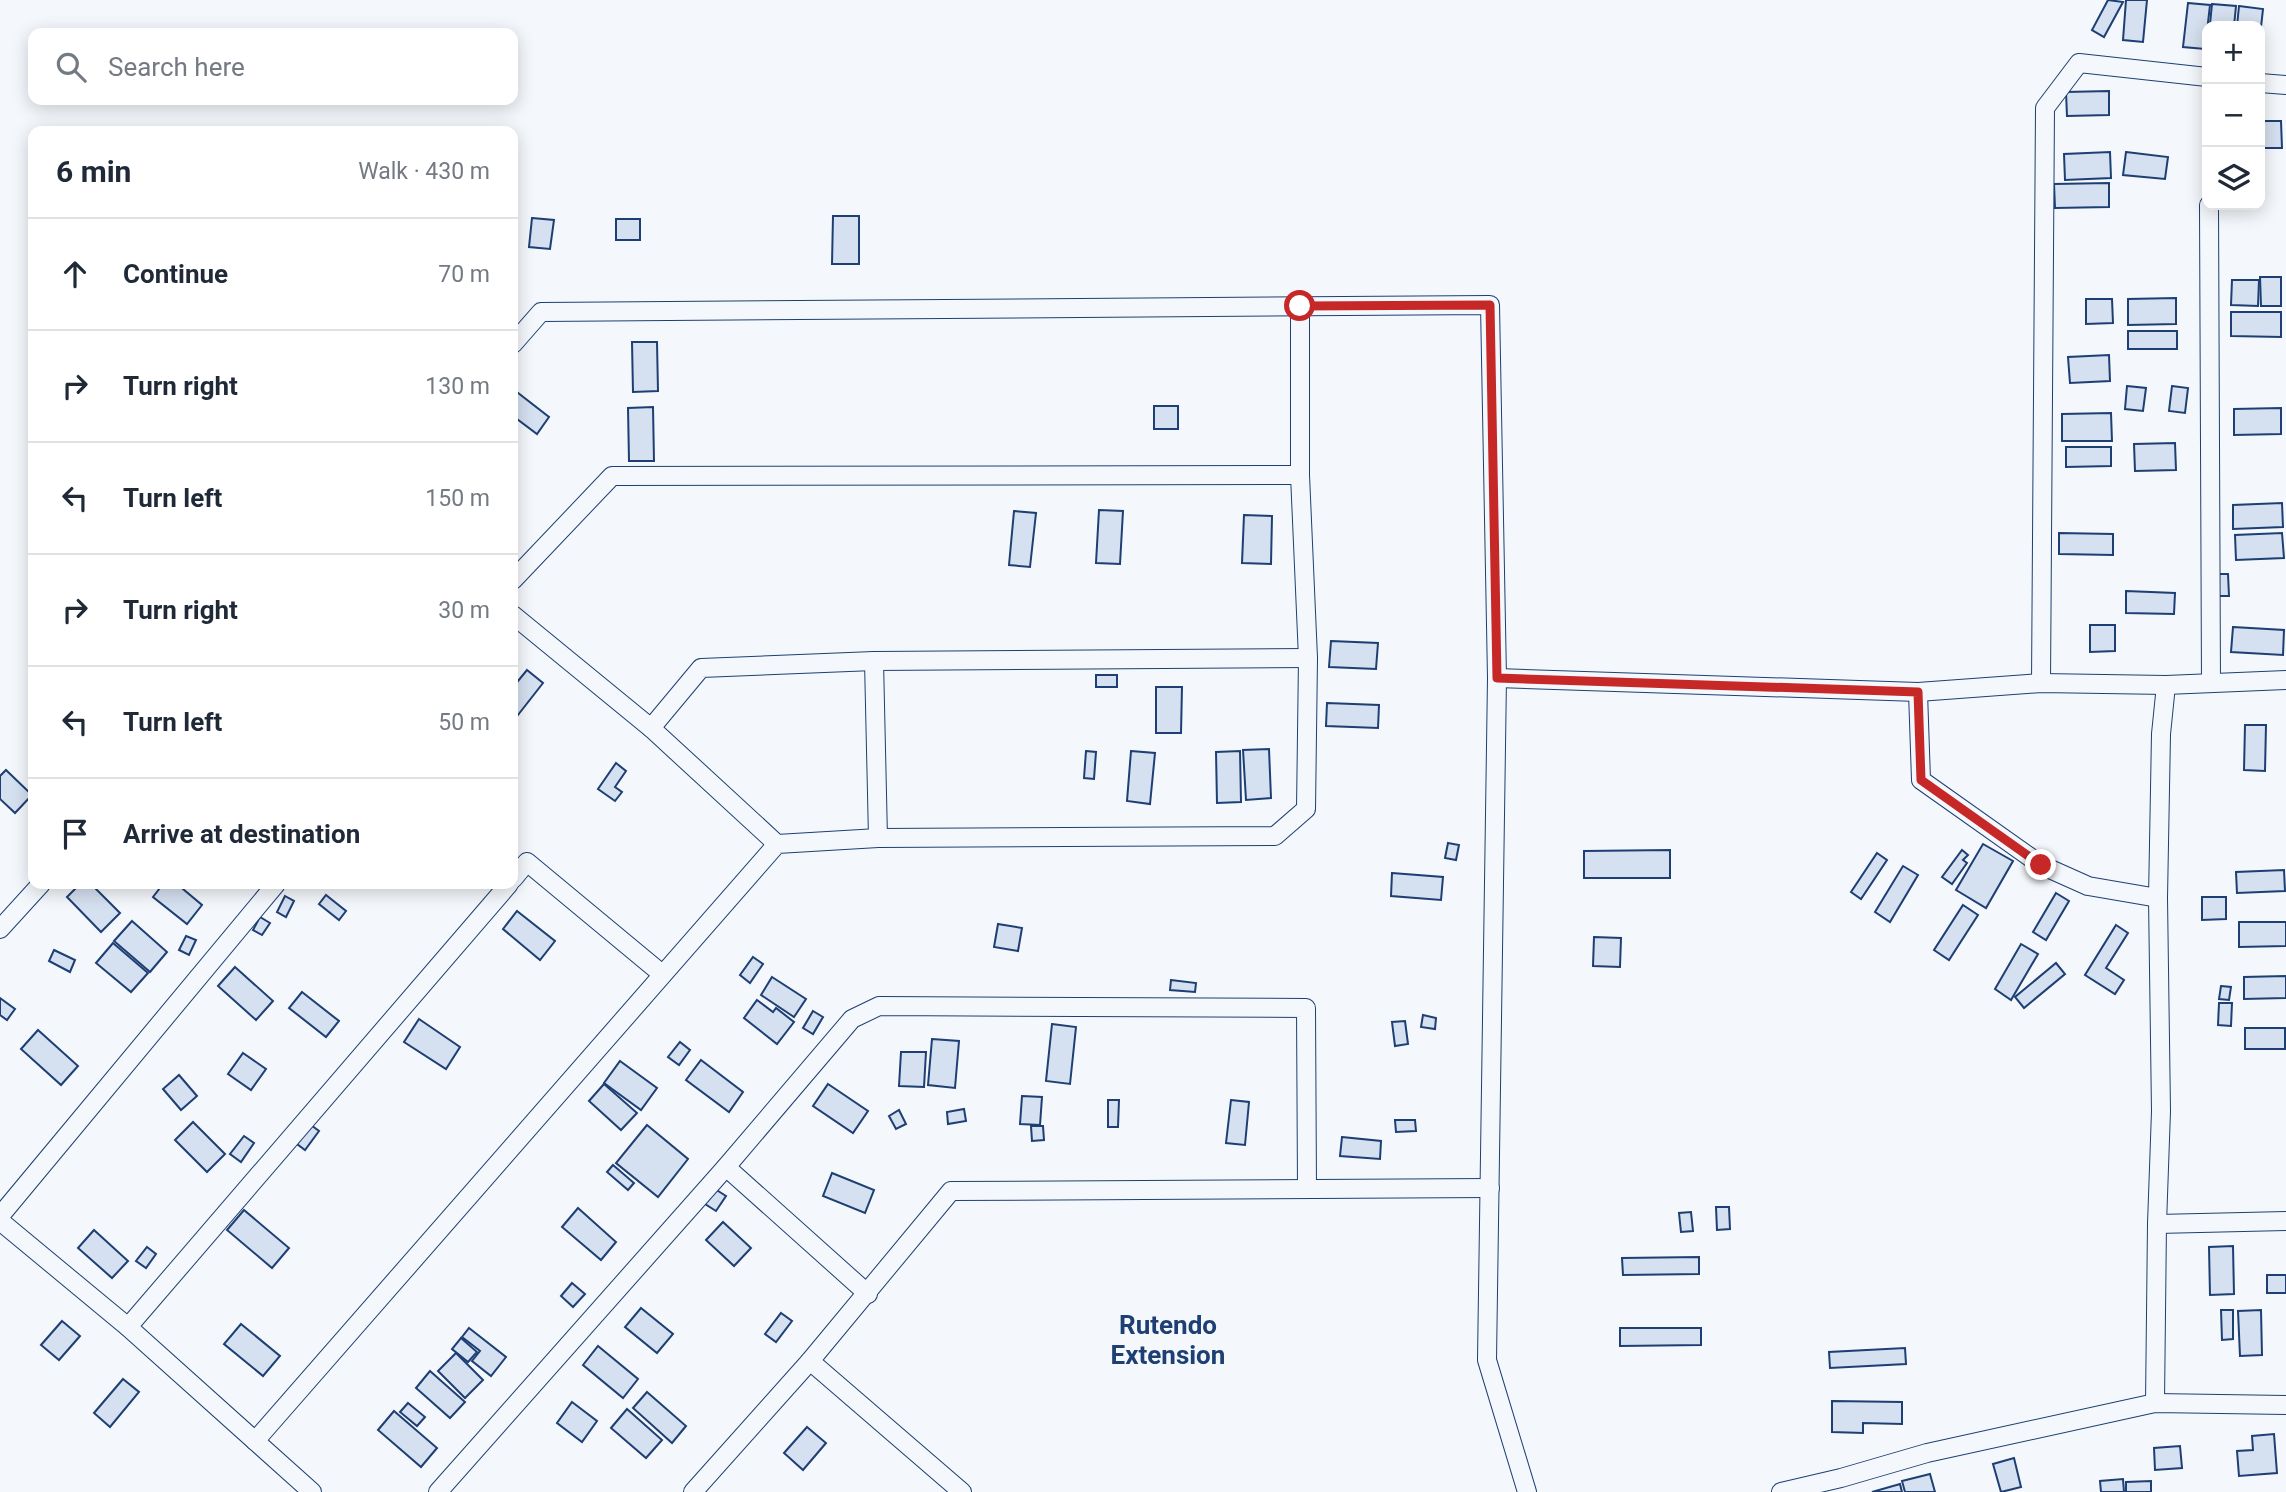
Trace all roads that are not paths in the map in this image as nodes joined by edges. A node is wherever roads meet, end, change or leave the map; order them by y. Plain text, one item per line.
1 (2202, 76) edge
2 (2265, 83) edge
3 (2286, 85) edge
4 (2209, 210) edge
5 (1300, 306) junction
6 (518, 338) edge
7 (1300, 475) junction
8 (518, 575) edge
9 (518, 619) edge
10 (1308, 658) junction
11 (874, 661) junction
12 (1497, 678) junction
13 (2286, 680) edge
14 (2211, 682) junction
15 (2041, 683) junction
16 (2165, 685) junction
17 (1918, 692) junction
18 (651, 728) junction
19 (878, 838) junction
20 (777, 844) junction
21 (518, 873) edge
22 (36, 889) edge
23 (272, 889) edge
24 (505, 889) edge
25 (2158, 898) junction
26 (0, 929) edge
27 (662, 974) junction
28 (726, 1167) junction
29 (1307, 1188) junction
30 (1490, 1188) junction
31 (0, 1219) edge
32 (2286, 1221) edge
33 (2157, 1224) junction
34 (867, 1294) junction
35 (128, 1327) junction
36 (810, 1361) junction
37 (2155, 1403) junction
38 (2286, 1405) edge
39 (256, 1441) junction
40 (1843, 1485) edge
41 (312, 1492) edge
42 (438, 1492) edge
43 (693, 1492) edge
44 (962, 1492) edge
45 (1527, 1492) edge
46 (1781, 1492) edge

1 - 15 street
2 - 3 street
4 - 14 street
5 - 6 street
5 - 7 street
5 - 12 street
7 - 8 street
7 - 10 street
9 - 18 street
10 - 11 street
10 - 19 street
11 - 18 street
11 - 19 street
12 - 17 street
12 - 30 street
13 - 14 street
14 - 16 street
15 - 16 street
15 - 17 street
16 - 25 street
17 - 25 street
18 - 20 street
19 - 20 street
20 - 27 street
21 - 27 street
22 - 26 street
23 - 31 street
24 - 35 street
25 - 33 street
27 - 39 street
28 - 29 street
28 - 34 street
28 - 42 street
29 - 30 street
29 - 34 street
30 - 45 street
31 - 35 street
32 - 33 street
33 - 37 street
34 - 36 street
35 - 39 street
36 - 43 street
36 - 44 street
37 - 38 street
37 - 40 street
39 - 41 street
40 - 46 street

